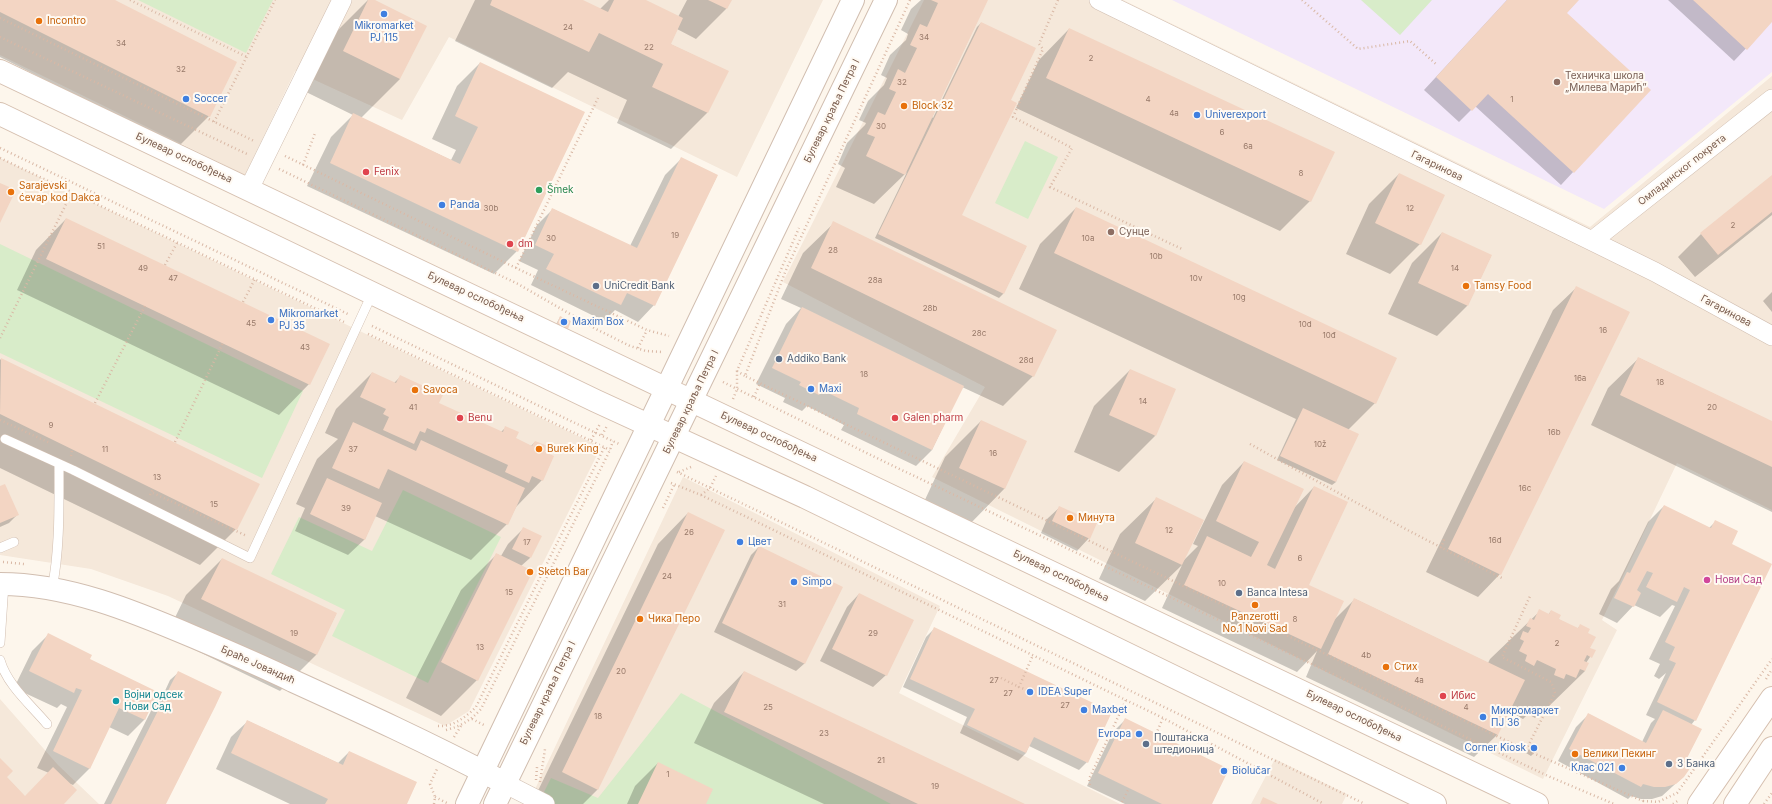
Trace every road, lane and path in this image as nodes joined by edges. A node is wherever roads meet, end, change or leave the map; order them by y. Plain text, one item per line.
1 (130, 0) edge
2 (275, 0) edge
3 (342, 0) edge
4 (853, 0) edge
5 (886, 0) edge
6 (910, 0) edge
7 (1058, 0) edge
8 (1099, 0) edge
9 (1302, 0) edge
10 (0, 18) edge
11 (0, 37) edge
12 (246, 57) junction
13 (1436, 64) dead end
14 (0, 71) edge
15 (598, 98) dead end
16 (1772, 99) edge
17 (0, 114) edge
18 (214, 122) junction
19 (316, 133) dead end
20 (0, 148) edge
21 (266, 155) junction
22 (0, 158) edge
23 (303, 164) junction
24 (249, 189) junction
25 (72, 192) junction
26 (1592, 241) junction
27 (177, 243) junction
28 (1182, 249) dead end
29 (165, 265) dead end
30 (516, 268) junction
31 (255, 279) junction
32 (372, 293) junction
33 (244, 302) dead end
34 (144, 306) dead end
35 (358, 324) junction
36 (1772, 336) edge
37 (0, 338) edge
38 (224, 344) dead end
39 (638, 348) junction
40 (668, 354) dead end
41 (737, 371) dead end
42 (745, 376) junction
43 (760, 383) junction
44 (667, 388) junction
45 (736, 389) dead end
46 (754, 397) junction
47 (692, 400) junction
48 (95, 403) dead end
49 (602, 419) dead end
50 (0, 420) edge
51 (609, 423) dead end
52 (649, 425) junction
53 (596, 433) junction
54 (602, 435) junction
55 (674, 437) junction
56 (5, 439) dead end
57 (590, 440) junction
58 (175, 442) dead end
59 (1250, 444) dead end
60 (57, 446) dead end
61 (605, 446) junction
62 (64, 449) dead end
63 (72, 450) dead end
64 (610, 450) junction
65 (59, 465) junction
66 (678, 473) dead end
67 (717, 474) dead end
68 (674, 485) dead end
69 (710, 488) junction
70 (153, 489) dead end
71 (701, 495) junction
72 (1445, 537) dead end
73 (259, 541) junction
74 (14, 542) dead end
75 (0, 548) edge
76 (1441, 548) junction
77 (0, 562) edge
78 (56, 568) junction
79 (1504, 579) dead end
80 (2, 584) edge
81 (52, 590) junction
82 (1531, 594) dead end
83 (0, 643) edge
84 (1033, 655) junction
85 (1772, 659) edge
86 (0, 660) edge
87 (1001, 678) dead end
88 (1019, 687) junction
89 (1026, 690) dead end
90 (1772, 698) edge
91 (1126, 700) junction
92 (1163, 718) junction
93 (47, 724) dead end
94 (434, 725) dead end
95 (444, 730) dead end
96 (1156, 734) dead end
97 (1772, 748) edge
98 (1526, 750) junction
99 (436, 770) dead end
100 (482, 771) junction
101 (504, 783) junction
102 (1090, 785) dead end
103 (1129, 788) dead end
104 (1772, 793) edge
105 (435, 797) junction
106 (1122, 802) dead end
107 (1642, 802) edge
108 (434, 804) edge
109 (450, 804) edge
110 (467, 804) edge
111 (495, 804) edge
112 (545, 804) edge
113 (1324, 804) edge
114 (1365, 804) edge
115 (1435, 804) edge
116 (1537, 804) edge
117 (1614, 804) edge
118 (1698, 804) edge
119 (1735, 804) edge
120 (1764, 804) edge

1 - 12 path
2 - 12 path
3 - 21 street
4 - 44 main road
5 - 47 main road, Булевар краља Петра I
6 - 42 path
7 - 28 path
8 - 26 street, Гагаринова
9 - 13 path
10 - 18 path
11 - 21 path
12 - 18 path
14 - 24 main road, Булевар ослобођења
15 - 30 path
16 - 26 street, Омладинског покрета
17 - 32 main road
18 - 21 path
19 - 23 path
20 - 35 path
21 - 23 path
21 - 24 street
21 - 39 path
22 - 25 path
23 - 30 path
24 - 44 main road, Булевар ослобођења
25 - 27 path
25 - 37 path
26 - 36 street, Гагаринова
27 - 29 path
27 - 31 path
30 - 39 path
31 - 33 path
31 - 35 path
32 - 35 lane
32 - 52 main road
34 - 48 path
35 - 53 path
35 - 57 path
35 - 73 lane
38 - 58 path
39 - 40 path
41 - 42 path
42 - 43 path
43 - 46 path
43 - 98 path
44 - 47 main road, Булевар ослобођења
44 - 52 main road
45 - 46 path
46 - 117 path
47 - 55 main road, Булевар краља Петра I
47 - 116 main road, Булевар ослобођења
49 - 53 path
50 - 60 path
51 - 54 path
52 - 55 main road
52 - 100 main road
53 - 54 path
53 - 57 path
54 - 64 path
55 - 101 main road, Булевар краља Петра I
55 - 115 main road
56 - 65 lane
57 - 61 path
59 - 76 path
61 - 64 path
61 - 94 path
62 - 63 path
64 - 95 path
65 - 73 lane
65 - 78 lane
66 - 69 path
67 - 69 path
68 - 71 path
69 - 71 path
69 - 114 path
70 - 73 path
71 - 84 path
72 - 76 path
74 - 75 lane
76 - 79 path
77 - 78 path
78 - 81 lane
80 - 81 main road, Браће Јовандић
80 - 83 lane
81 - 100 main road, Браће Јовандић
82 - 98 path
84 - 88 path
84 - 91 path
85 - 107 path
86 - 93 lane
87 - 88 path
88 - 89 path
90 - 118 main road
91 - 92 path
91 - 102 path
92 - 96 path
92 - 113 path
97 - 119 main road
98 - 107 path
99 - 105 path
100 - 101 main road, Браће Јовандић
100 - 110 main road
101 - 111 main road, Булевар краља Петра I
101 - 112 street
103 - 106 path
104 - 120 path
105 - 108 path
105 - 109 path

